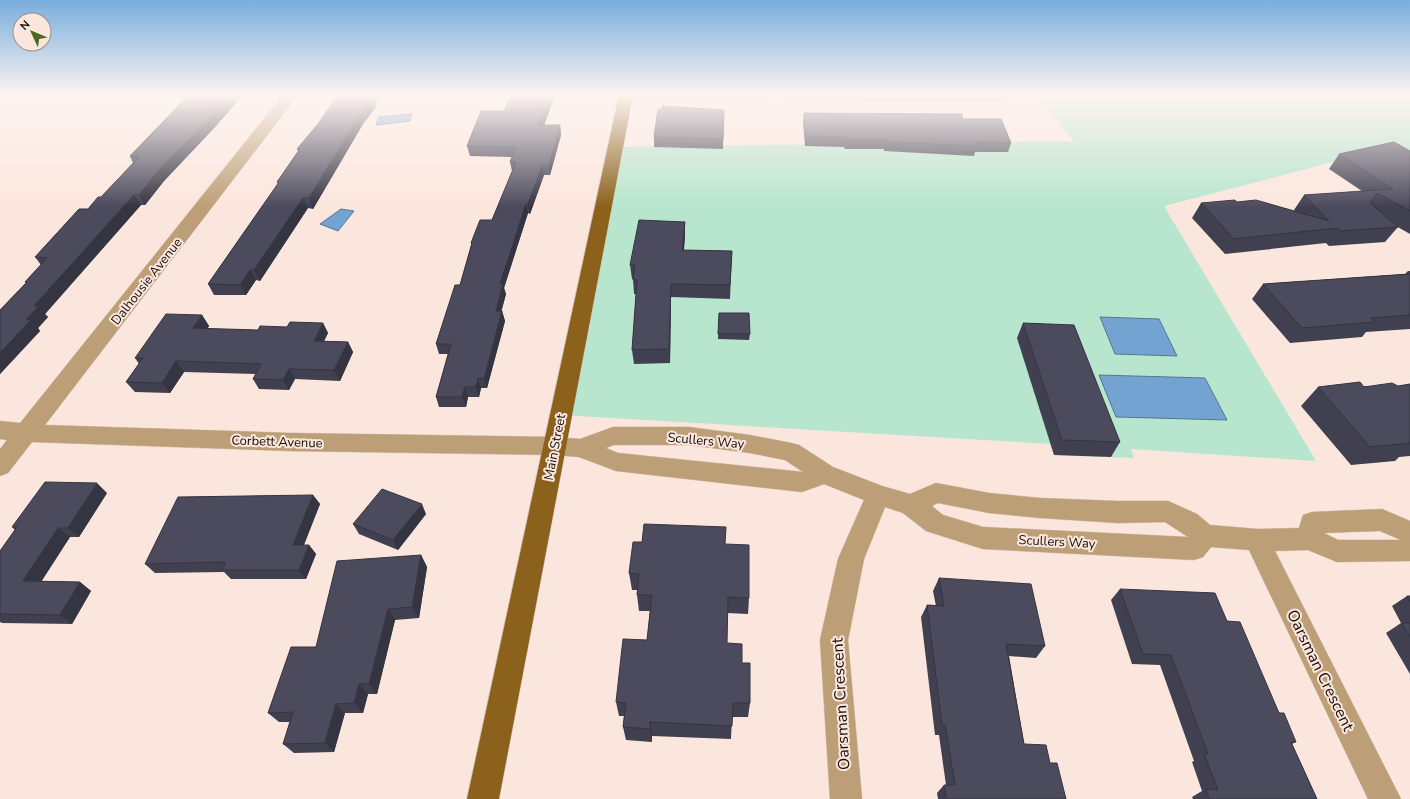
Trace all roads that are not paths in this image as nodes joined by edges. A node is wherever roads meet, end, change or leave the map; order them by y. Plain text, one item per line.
1 (263, 132) edge
2 (619, 132) edge
3 (0, 430) edge
4 (26, 433) junction
5 (554, 446) junction
6 (581, 448) junction
7 (0, 466) edge
8 (825, 474) junction
9 (878, 496) junction
10 (911, 505) junction
11 (1410, 532) edge
12 (1205, 535) junction
13 (1310, 539) junction
14 (1257, 540) junction
15 (1410, 548) edge
16 (483, 799) edge
17 (846, 799) edge
18 (1385, 799) edge

1 - 4 street, Dalhousie Avenue
2 - 5 main road, Main Street
3 - 4 street, Corbett Avenue
4 - 5 street, Corbett Avenue
4 - 7 street, Dalhousie Avenue
5 - 6 street, Scullers Way
5 - 16 main road, Main Street
6 - 8 street, Scullers Way
6 - 8 street, Scullers Way
8 - 9 street, Scullers Way
9 - 10 street, Scullers Way
9 - 17 street, Oarsman Crescent
10 - 12 street
10 - 12 street, Scullers Way
11 - 13 street
12 - 14 street
13 - 14 street
13 - 15 street
14 - 18 street, Oarsman Crescent

